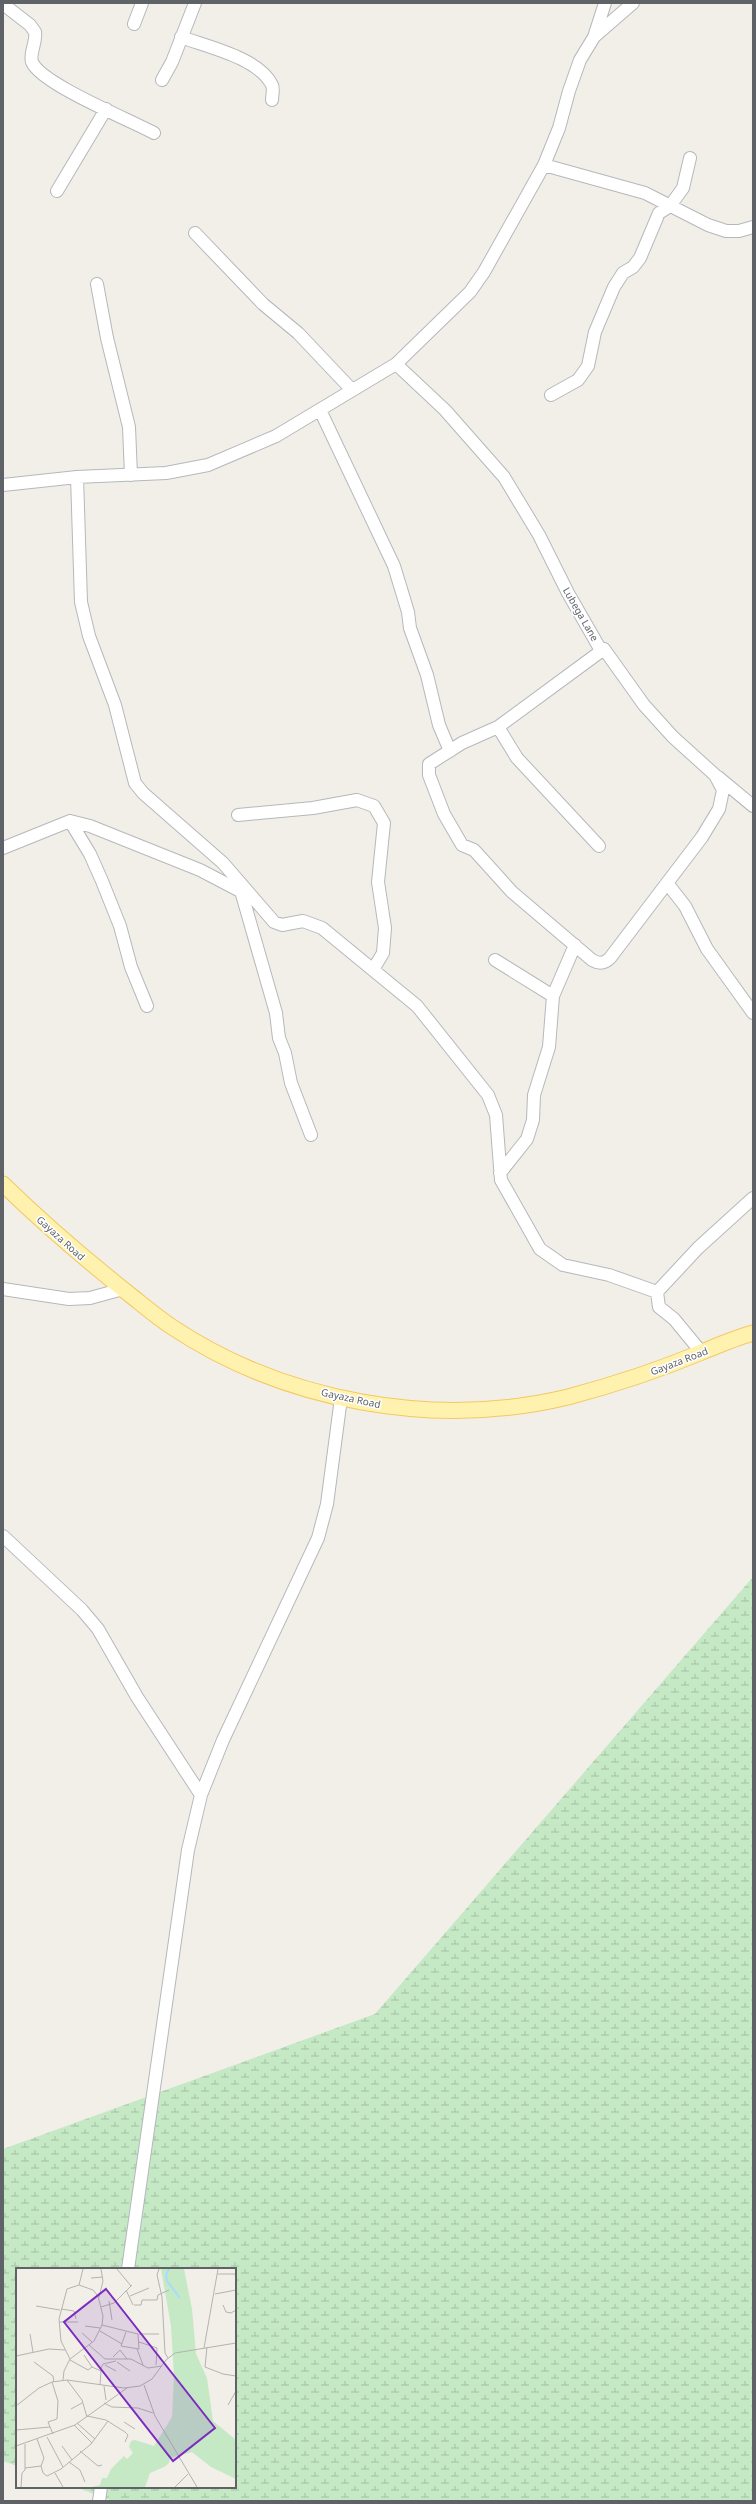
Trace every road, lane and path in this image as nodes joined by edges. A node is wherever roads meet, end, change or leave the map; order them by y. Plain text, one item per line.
1 (142, 3) edge
2 (195, 3) edge
3 (605, 3) edge
4 (633, 3) edge
5 (3, 4) edge
6 (134, 24) dead end
7 (181, 37) junction
8 (594, 37) junction
9 (162, 80) dead end
10 (272, 100) dead end
11 (106, 109) junction
12 (154, 133) dead end
13 (690, 158) dead end
14 (544, 165) junction
15 (57, 190) dead end
16 (670, 206) junction
17 (753, 226) edge
18 (195, 233) dead end
19 (97, 284) dead end
20 (396, 364) junction
21 (352, 390) junction
22 (551, 395) dead end
23 (320, 410) junction
24 (131, 475) junction
25 (77, 477) junction
26 (3, 485) edge
27 (604, 648) junction
28 (498, 728) junction
29 (450, 752) junction
30 (715, 775) junction
31 (753, 806) edge
32 (238, 815) dead end
33 (70, 821) junction
34 (599, 846) dead end
35 (3, 848) edge
36 (667, 883) junction
37 (246, 894) junction
38 (575, 945) junction
39 (494, 960) dead end
40 (374, 968) junction
41 (553, 996) junction
42 (147, 1006) dead end
43 (753, 1013) edge
44 (311, 1135) dead end
45 (500, 1173) junction
46 (3, 1184) edge
47 (753, 1198) edge
48 (3, 1289) edge
49 (123, 1290) junction
50 (657, 1292) junction
51 (753, 1333) edge
52 (702, 1353) junction
53 (341, 1398) junction
54 (3, 1536) edge
55 (201, 1795) junction
56 (128, 2268) edge
57 (101, 2488) edge
58 (99, 2501) edge

1 - 6 street
2 - 7 street
3 - 8 street
4 - 8 street
5 - 11 street
7 - 9 street
7 - 10 street
8 - 14 street
11 - 12 street
11 - 15 street
13 - 16 street
14 - 16 street
14 - 20 street
16 - 17 street
16 - 22 street
18 - 21 street
19 - 24 street
20 - 21 street
20 - 27 street, Lubega Lane
21 - 23 street
23 - 24 street
23 - 29 street
24 - 25 street
25 - 26 street
25 - 37 street
27 - 28 street
27 - 30 street, Lubega Lane
28 - 29 street
28 - 34 street
29 - 38 street
30 - 31 street
30 - 36 street, Lubega Lane
32 - 40 street
33 - 35 street
33 - 37 street
33 - 42 street
36 - 38 street, Lubega Lane
36 - 43 street
37 - 40 street
37 - 44 street
38 - 41 street
39 - 41 street
40 - 45 street
41 - 45 street
45 - 50 street
46 - 49 main road, Gayaza Road
47 - 50 street
48 - 49 street
49 - 53 main road, Gayaza Road
50 - 52 street
51 - 52 main road, Gayaza Road
52 - 53 main road, Gayaza Road
53 - 55 street
54 - 55 street
55 - 56 street
57 - 58 street

